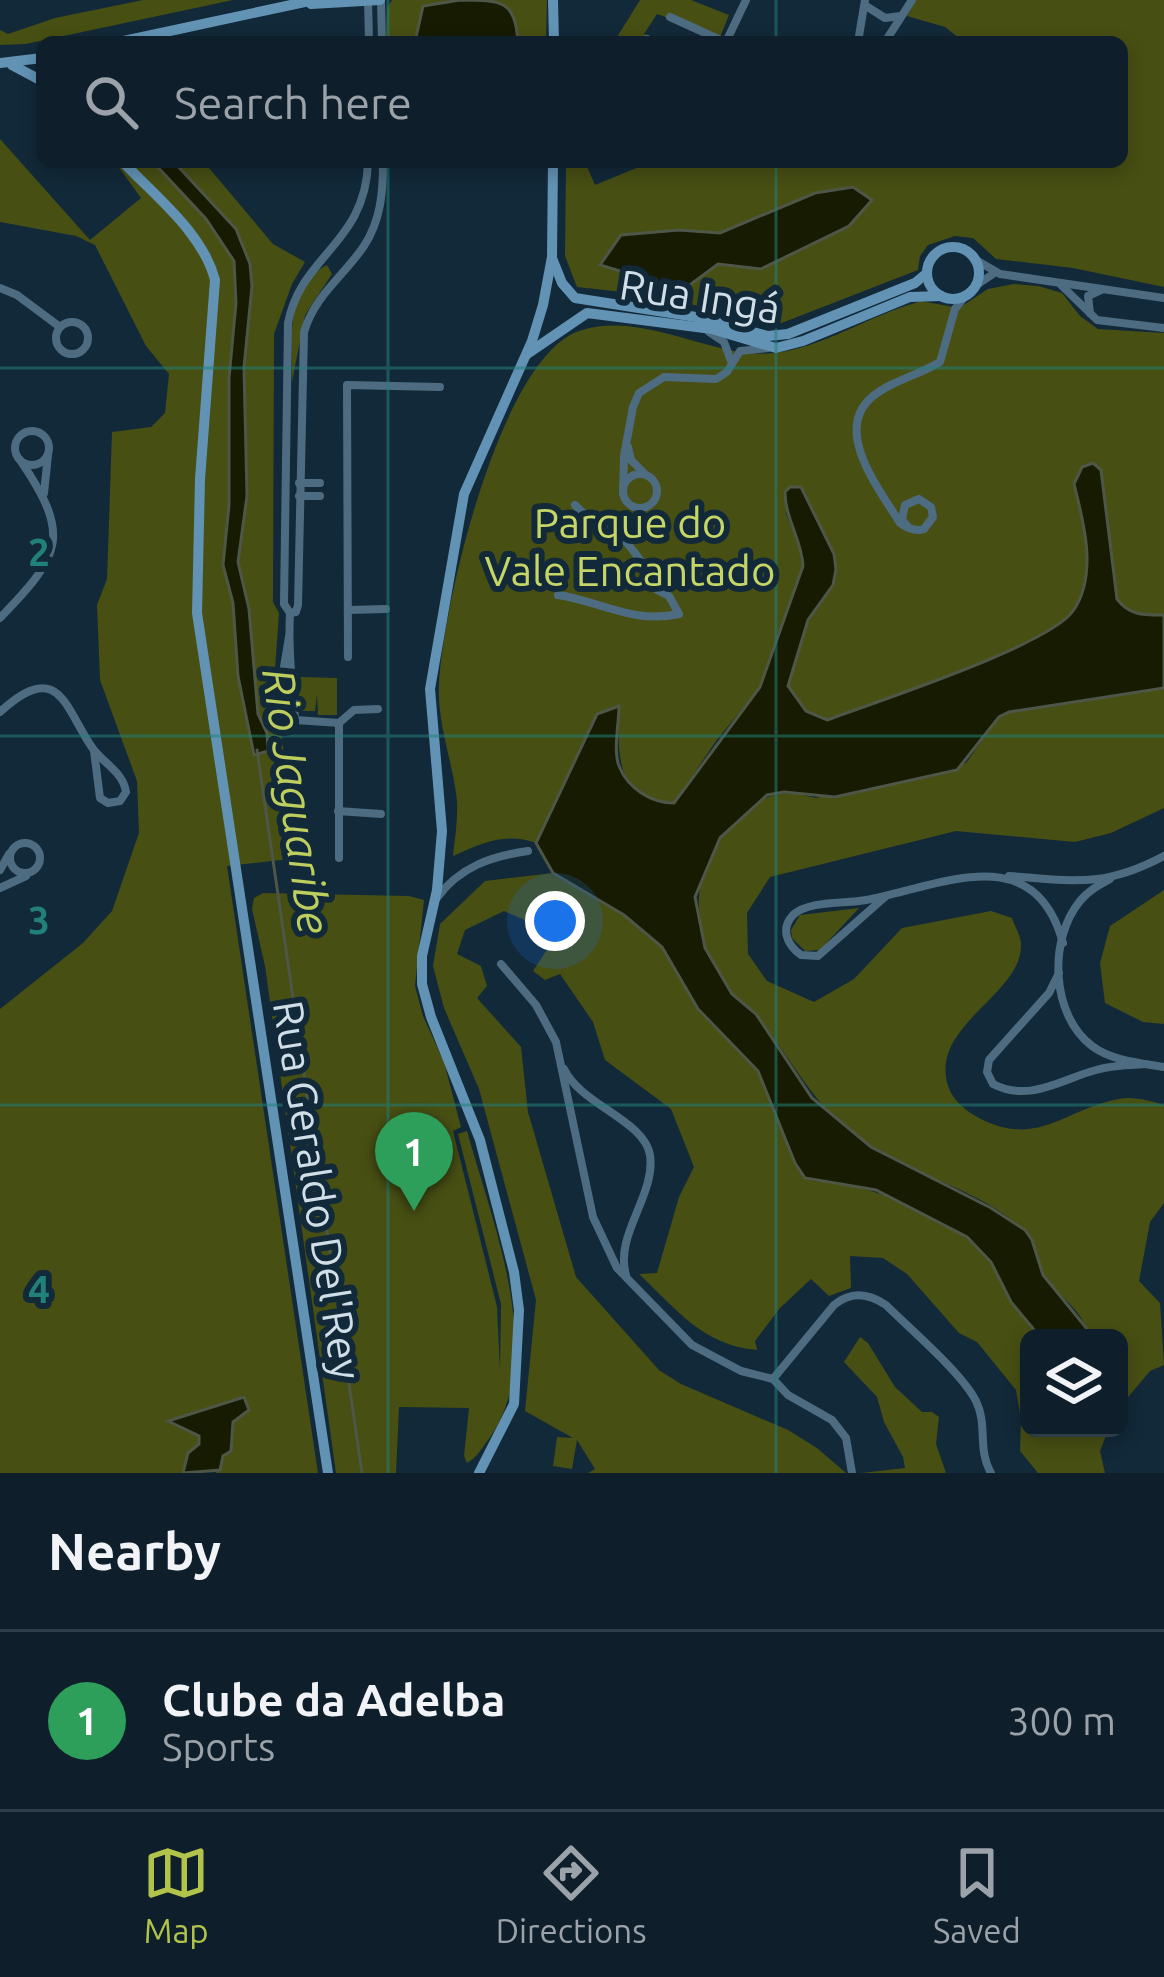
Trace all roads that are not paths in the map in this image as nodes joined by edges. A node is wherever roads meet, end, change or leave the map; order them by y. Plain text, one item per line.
1 (314, 0) edge
2 (553, 0) edge
3 (746, 0) edge
4 (912, 0) edge
5 (374, 1) edge
6 (865, 2) edge
7 (296, 4) junction
8 (902, 16) junction
9 (670, 17) dead end
10 (147, 36) edge
11 (370, 36) edge
12 (381, 36) edge
13 (554, 36) edge
14 (713, 36) edge
15 (729, 36) edge
16 (859, 36) edge
17 (889, 36) edge
18 (36, 59) edge
19 (4, 63) edge
20 (36, 78) edge
21 (130, 168) edge
22 (367, 168) edge
23 (383, 168) edge
24 (553, 168) edge
25 (344, 237) junction
26 (360, 251) junction
27 (552, 257) junction
28 (976, 260) junction
29 (321, 261) junction
30 (927, 273) junction
31 (1000, 274) junction
32 (338, 277) junction
33 (1048, 281) junction
34 (0, 288) edge
35 (1108, 290) junction
36 (971, 291) junction
37 (941, 296) junction
38 (1164, 298) edge
39 (951, 318) junction
40 (1093, 318) junction
41 (60, 327) junction
42 (694, 327) junction
43 (1164, 328) edge
44 (776, 348) junction
45 (525, 355) junction
46 (732, 363) junction
47 (286, 385) junction
48 (300, 385) junction
49 (440, 387) dead end
50 (628, 445) junction
51 (48, 451) junction
52 (20, 460) junction
53 (650, 478) junction
54 (299, 483) junction
55 (320, 483) dead end
56 (623, 494) junction
57 (44, 495) junction
58 (885, 495) junction
59 (299, 496) junction
60 (320, 496) dead end
61 (914, 500) junction
62 (575, 506) dead end
63 (909, 528) junction
64 (285, 556) junction
65 (298, 556) junction
66 (558, 596) dead end
67 (386, 609) dead end
68 (348, 610) junction
69 (290, 613) junction
70 (0, 617) edge
71 (289, 637) junction
72 (348, 657) dead end
73 (280, 681) junction
74 (291, 681) junction
75 (378, 710) dead end
76 (0, 712) edge
77 (296, 719) junction
78 (321, 723) junction
79 (339, 723) junction
80 (338, 739) junction
81 (94, 751) junction
82 (113, 770) junction
83 (96, 780) junction
84 (338, 812) junction
85 (381, 814) dead end
86 (528, 850) dead end
87 (10, 853) junction
88 (1164, 856) edge
89 (339, 858) dead end
90 (0, 871) edge
91 (32, 872) junction
92 (1032, 884) junction
93 (1087, 887) junction
94 (0, 888) edge
95 (434, 903) junction
96 (864, 906) junction
97 (1063, 923) junction
98 (501, 964) dead end
99 (1059, 974) junction
100 (1044, 1000) junction
101 (1062, 1003) junction
102 (1101, 1052) junction
103 (559, 1056) junction
104 (1145, 1064) junction
105 (1164, 1067) edge
106 (1101, 1068) junction
107 (594, 1103) junction
108 (572, 1117) junction
109 (603, 1243) junction
110 (627, 1243) junction
111 (630, 1282) junction
112 (773, 1379) junction
113 (328, 1473) edge
114 (479, 1473) edge
115 (852, 1473) edge
116 (991, 1473) edge

1 - 7 main road
2 - 13 main road
3 - 15 street
4 - 8 street
5 - 7 main road
5 - 11 street
5 - 12 street
6 - 8 street
6 - 16 street
7 - 10 main road
8 - 17 street
9 - 14 street
18 - 19 main road
19 - 20 main road
21 - 113 main road, Rua Geraldo Del'Rey
22 - 25 street
23 - 26 street
24 - 27 main road
25 - 26 street
25 - 29 street
26 - 32 street
27 - 30 main road, Rua Ingá
27 - 45 main road
28 - 30 main road
28 - 31 street
28 - 36 main road
29 - 32 street
29 - 47 street
30 - 37 main road
31 - 33 street
31 - 36 street
32 - 48 street
33 - 35 street
33 - 40 street
34 - 41 street
35 - 38 street
35 - 40 street
36 - 37 main road
36 - 39 street
37 - 39 street
37 - 44 main road, Rua Ingá
39 - 58 street
40 - 43 street
41 - 41 street
42 - 44 main road, Rua Ingá
42 - 45 main road, Rua Ingá
42 - 46 street
44 - 46 street
45 - 95 main road
46 - 50 street
47 - 48 street
47 - 64 street
48 - 54 street
49 - 68 street
50 - 53 street
50 - 56 street
51 - 52 street
51 - 52 street
51 - 57 street
52 - 57 street
53 - 56 street
53 - 56 street
54 - 55 street
54 - 59 street
57 - 70 street
58 - 61 street
58 - 63 street
59 - 60 street
59 - 65 street
61 - 63 street
61 - 63 street
62 - 66 street
64 - 65 street
64 - 69 street
65 - 69 street
67 - 68 street
68 - 72 street
69 - 71 street
71 - 73 street
71 - 74 street
73 - 74 street
73 - 77 street
74 - 77 street
75 - 79 street
76 - 81 street
77 - 78 street
78 - 79 street
78 - 80 street
79 - 80 street
80 - 84 street
81 - 82 street
81 - 83 street
82 - 83 street
82 - 83 street
84 - 85 street
84 - 89 street
86 - 95 street
87 - 90 street
87 - 91 street
87 - 91 street
88 - 93 street
91 - 94 street
92 - 93 street
92 - 96 street
92 - 97 street
93 - 97 street
95 - 114 main road
96 - 96 street
97 - 99 street
98 - 103 street
99 - 100 street
99 - 101 street
100 - 101 street
100 - 106 street
101 - 102 street
102 - 104 street
102 - 106 street
103 - 107 street
103 - 108 street
104 - 105 street
104 - 106 street
107 - 108 street
107 - 110 street
108 - 109 street
109 - 110 street
109 - 111 street
110 - 111 street
111 - 112 street
112 - 115 street
112 - 116 street

